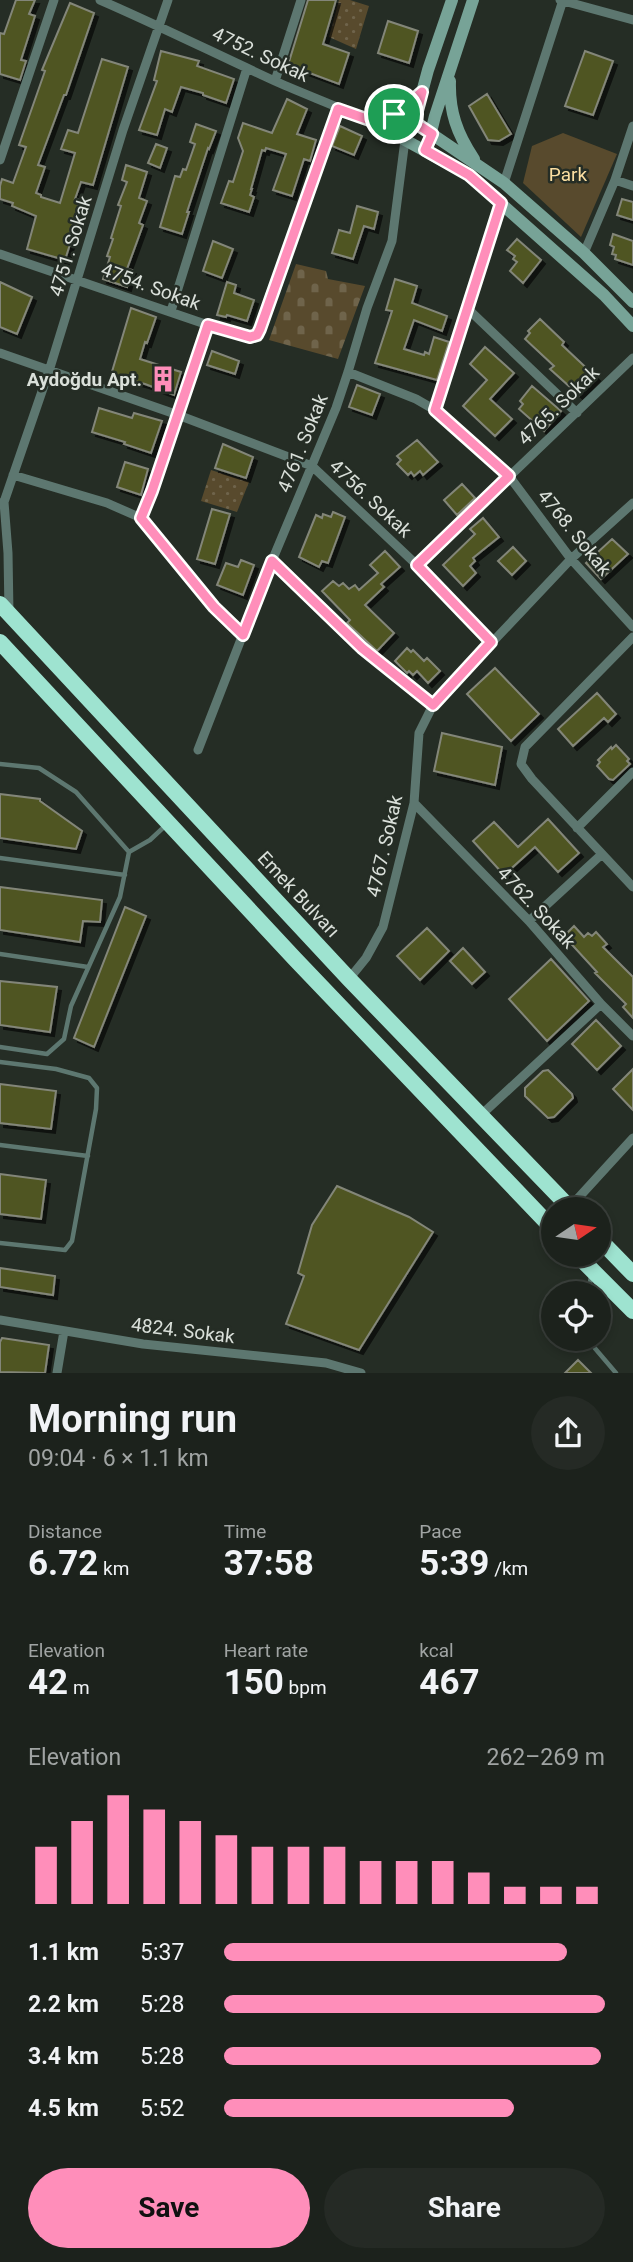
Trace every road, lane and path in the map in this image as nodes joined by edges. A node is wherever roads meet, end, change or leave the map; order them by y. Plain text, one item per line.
1 (54, 0) edge
2 (100, 0) edge
3 (168, 0) edge
4 (301, 0) edge
5 (452, 0) edge
6 (473, 0) edge
7 (562, 0) edge
8 (633, 20) edge
9 (159, 25) junction
10 (450, 66) junction
11 (247, 68) junction
12 (275, 81) junction
13 (422, 92) junction
14 (338, 109) junction
15 (375, 122) junction
16 (414, 122) junction
17 (633, 126) edge
18 (432, 134) junction
19 (405, 140) junction
20 (425, 150) junction
21 (0, 159) edge
22 (478, 165) junction
23 (615, 180) junction
24 (504, 184) junction
25 (633, 186) edge
26 (501, 203) junction
27 (584, 253) junction
28 (0, 254) edge
29 (78, 279) junction
30 (633, 302) edge
31 (468, 309) junction
32 (171, 311) junction
33 (208, 325) junction
34 (633, 326) edge
35 (0, 353) edge
36 (633, 358) edge
37 (49, 371) junction
38 (348, 372) junction
39 (435, 410) junction
40 (577, 413) junction
41 (178, 415) junction
42 (312, 466) junction
43 (13, 475) junction
44 (509, 476) junction
45 (2, 503) edge
46 (633, 503) edge
47 (141, 518) junction
48 (571, 559) junction
49 (272, 561) junction
50 (417, 565) junction
51 (5, 609) edge
52 (633, 626) edge
53 (243, 635) junction
54 (633, 637) edge
55 (0, 642) edge
56 (491, 642) junction
57 (433, 705) junction
58 (198, 750) dead end
59 (0, 764) edge
60 (633, 772) edge
61 (414, 803) junction
62 (169, 823) junction
63 (577, 828) junction
64 (129, 852) junction
65 (602, 854) junction
66 (0, 858) edge
67 (125, 875) junction
68 (633, 887) edge
69 (529, 921) junction
70 (0, 954) edge
71 (88, 967) junction
72 (349, 979) junction
73 (601, 1004) junction
74 (633, 1035) edge
75 (0, 1047) edge
76 (0, 1062) edge
77 (481, 1115) junction
78 (633, 1138) edge
79 (0, 1145) edge
80 (88, 1156) junction
81 (559, 1197) edge
82 (580, 1197) edge
83 (541, 1216) edge
84 (0, 1243) edge
85 (611, 1251) edge
86 (589, 1267) edge
87 (592, 1270) junction
88 (633, 1274) edge
89 (591, 1281) edge
90 (633, 1311) edge
91 (0, 1320) edge
92 (64, 1331) junction
93 (597, 1351) edge
94 (57, 1373) edge
95 (361, 1373) edge
96 (616, 1373) edge

1 - 21 street
2 - 9 street, 4752. Sokak
3 - 9 street, 4751. Sokak
4 - 12 street
5 - 13 main road
6 - 10 main road
7 - 8 street
7 - 24 street
9 - 11 street, 4752. Sokak
9 - 29 street, 4751. Sokak
10 - 18 main road
10 - 22 main road
11 - 12 street, 4752. Sokak
11 - 32 street
12 - 14 street, 4752. Sokak
13 - 15 street
13 - 16 main road
14 - 15 street, 4752. Sokak
14 - 33 street, 4754. Sokak
15 - 19 street, 4752. Sokak
16 - 18 main road
16 - 19 main road
17 - 23 street
18 - 20 main road
18 - 22 main road
19 - 20 main road
19 - 38 street, 4761. Sokak
20 - 26 main road
22 - 24 main road
23 - 25 street
23 - 27 street
24 - 27 main road
26 - 31 street
26 - 34 main road
27 - 30 main road
28 - 29 street, 4754. Sokak
29 - 32 street, 4754. Sokak
29 - 37 street, 4751. Sokak
31 - 39 street
31 - 40 street
32 - 33 street, 4754. Sokak
33 - 41 street
35 - 37 street, 4756. Sokak
36 - 40 street, 4765. Sokak
37 - 41 street, 4756. Sokak
37 - 43 street, 4751. Sokak
38 - 39 street, 4768. Sokak
38 - 42 street, 4761. Sokak
39 - 44 street, 4768. Sokak
40 - 44 street, 4765. Sokak
41 - 42 street, 4756. Sokak
41 - 47 street
42 - 49 street, 4761. Sokak
42 - 50 street, 4756. Sokak
43 - 45 street, 4751. Sokak
43 - 47 street
44 - 48 street, 4768. Sokak
44 - 50 street, 4765. Sokak
45 - 51 street
46 - 48 street, 4767. Sokak
47 - 53 street
48 - 52 street, 4768. Sokak
48 - 56 street, 4767. Sokak
49 - 53 street, 4761. Sokak
49 - 57 street
50 - 56 street, 4756. Sokak
51 - 72 highway, Emek Bulvarı
53 - 58 street, 4761. Sokak
54 - 63 street
55 - 62 highway
56 - 57 street, 4767. Sokak
57 - 61 street, 4767. Sokak
59 - 64 lane
60 - 63 street
61 - 69 street, 4762. Sokak
61 - 72 street, 4767. Sokak
62 - 64 lane
62 - 83 highway
63 - 65 street
64 - 67 lane
65 - 68 street
65 - 69 street
66 - 67 lane
67 - 71 lane
69 - 73 street, 4762. Sokak
70 - 71 lane
71 - 75 lane
72 - 77 highway, Emek Bulvarı
73 - 74 street, 4762. Sokak
73 - 77 street
76 - 80 lane
77 - 81 highway, Emek Bulvarı
78 - 82 street
79 - 80 lane
80 - 84 lane
85 - 88 highway
86 - 87 highway
87 - 89 lane
87 - 90 highway
91 - 92 street, 4824. Sokak
92 - 94 street
92 - 95 street, 4824. Sokak
93 - 96 lane

